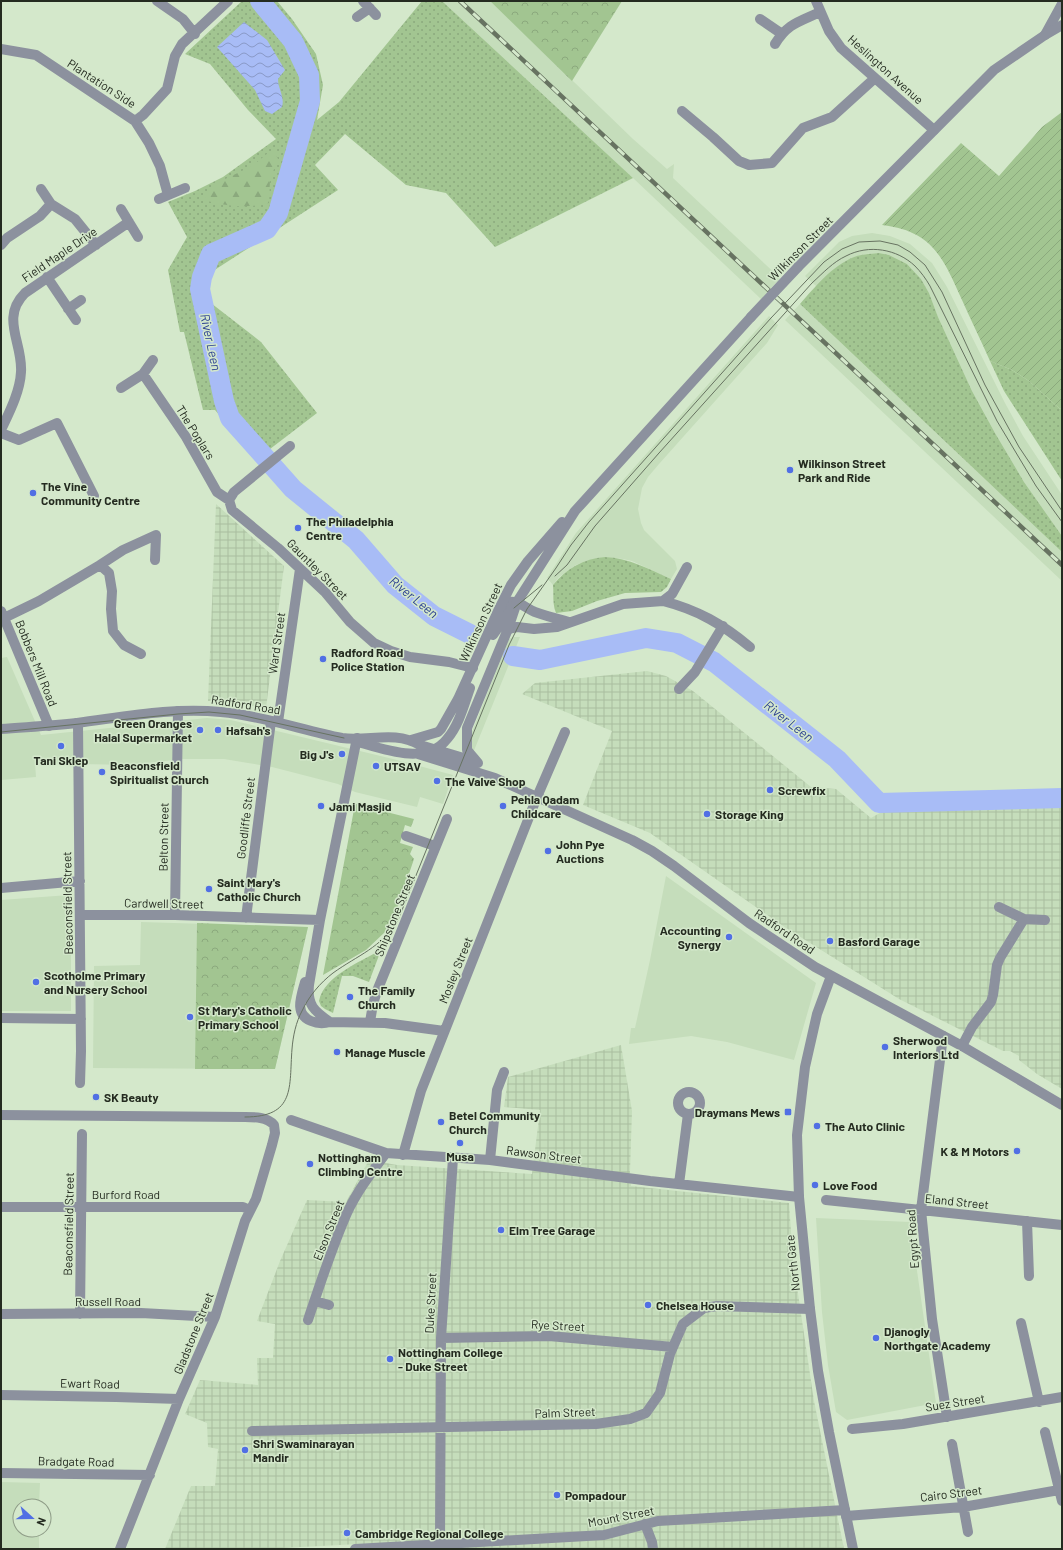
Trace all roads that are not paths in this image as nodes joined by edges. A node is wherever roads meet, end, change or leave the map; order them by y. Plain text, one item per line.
1 (157, 1) edge
2 (228, 1) edge
3 (816, 1) edge
4 (1062, 4) edge
5 (370, 8) edge
6 (820, 12) junction
7 (357, 17) dead end
8 (760, 19) dead end
9 (1062, 25) edge
10 (195, 34) junction
11 (782, 34) junction
12 (1045, 35) junction
13 (775, 44) dead end
14 (1, 49) edge
15 (875, 78) junction
16 (682, 111) dead end
17 (135, 120) junction
18 (934, 130) junction
19 (185, 188) dead end
20 (41, 189) dead end
21 (51, 204) junction
22 (121, 209) dead end
23 (129, 222) junction
24 (138, 237) dead end
25 (1, 245) edge
26 (96, 245) junction
27 (47, 277) junction
28 (81, 300) dead end
29 (68, 309) junction
30 (76, 320) dead end
31 (153, 360) dead end
32 (143, 374) junction
33 (121, 388) dead end
34 (1, 432) edge
35 (290, 446) dead end
36 (94, 496) dead end
37 (229, 500) junction
38 (575, 511) junction
39 (155, 560) dead end
40 (100, 565) junction
41 (687, 567) dead end
42 (300, 569) junction
43 (663, 601) junction
44 (515, 605) junction
45 (3, 614) edge
46 (569, 622) junction
47 (492, 624) junction
48 (723, 626) junction
49 (508, 629) junction
50 (750, 647) dead end
51 (141, 654) dead end
52 (473, 668) junction
53 (679, 689) dead end
54 (178, 711) junction
55 (275, 721) junction
56 (77, 723) junction
57 (49, 726) junction
58 (1, 729) edge
59 (438, 732) junction
60 (565, 732) dead end
61 (356, 740) junction
62 (411, 740) junction
63 (436, 749) junction
64 (418, 754) junction
65 (447, 763) junction
66 (478, 763) junction
67 (495, 778) junction
68 (537, 797) junction
69 (447, 819) dead end
70 (406, 836) dead end
71 (436, 846) junction
72 (80, 881) junction
73 (1, 888) edge
74 (999, 907) dead end
75 (80, 915) junction
76 (174, 915) junction
77 (246, 918) junction
78 (1024, 919) junction
79 (320, 920) junction
80 (1045, 920) dead end
81 (311, 966) junction
82 (831, 976) junction
83 (1, 1018) edge
84 (81, 1019) junction
85 (330, 1022) junction
86 (370, 1022) junction
87 (444, 1031) junction
88 (943, 1036) junction
89 (962, 1046) junction
90 (504, 1072) dead end
91 (80, 1083) dead end
92 (1062, 1105) edge
93 (1, 1114) edge
94 (688, 1114) dead end
95 (291, 1120) dead end
96 (82, 1134) dead end
97 (386, 1153) junction
98 (403, 1155) junction
99 (453, 1158) junction
100 (490, 1160) junction
101 (679, 1184) junction
102 (799, 1197) junction
103 (826, 1200) dead end
104 (1, 1207) edge
105 (81, 1207) junction
106 (250, 1210) junction
107 (921, 1210) junction
108 (1027, 1221) junction
109 (1062, 1225) edge
110 (1029, 1276) dead end
111 (315, 1301) junction
112 (330, 1306) dead end
113 (810, 1309) junction
114 (1, 1314) edge
115 (80, 1314) junction
116 (215, 1317) junction
117 (308, 1320) dead end
118 (1021, 1323) dead end
119 (442, 1338) junction
120 (673, 1347) junction
121 (1, 1396) edge
122 (1062, 1397) edge
123 (179, 1400) junction
124 (1039, 1402) junction
125 (947, 1417) junction
126 (442, 1428) junction
127 (852, 1429) dead end
128 (252, 1431) dead end
129 (1045, 1432) dead end
130 (952, 1444) dead end
131 (1, 1473) edge
132 (150, 1475) junction
133 (1059, 1490) junction
134 (1062, 1501) edge
135 (962, 1507) junction
136 (846, 1513) junction
137 (645, 1524) junction
138 (968, 1532) dead end
139 (446, 1546) edge
140 (120, 1549) edge
141 (355, 1549) edge
142 (653, 1549) edge
143 (853, 1549) edge

1 - 10 street
2 - 10 street
3 - 6 street, Heslington Avenue
4 - 12 street
5 - 7 street
6 - 11 street
6 - 15 street, Heslington Avenue
8 - 11 street
9 - 12 street, Wilkinson Street
10 - 17 street
11 - 13 street
12 - 18 street, Wilkinson Street
14 - 17 street, Plantation Side
15 - 16 street
15 - 18 street, Heslington Avenue
17 - 19 street, Plantation Side
18 - 38 street, Wilkinson Street, bridge
20 - 21 street
21 - 25 street
21 - 26 street
22 - 23 street
23 - 24 street
23 - 26 street, Field Maple Drive
26 - 27 street, Field Maple Drive
27 - 29 street
27 - 34 street, Field Maple Drive
28 - 29 street
29 - 30 street
31 - 32 street
32 - 33 street
32 - 37 street, The Poplars
34 - 36 street
35 - 37 street
37 - 42 street, Gauntley Street
38 - 44 street, Wilkinson Street
38 - 47 street, Wilkinson Street
39 - 40 street
40 - 45 street
40 - 51 street
41 - 43 street
42 - 52 street, Gauntley Street
42 - 55 street, Ward Street
43 - 46 street
43 - 48 street
44 - 46 street
44 - 47 street
44 - 49 street, Wilkinson Street
44 - 63 street
45 - 57 street, Bobbers Mill Road
46 - 49 street
47 - 52 street, Wilkinson Street
48 - 50 street
48 - 53 street
49 - 66 street, Wilkinson Street
52 - 59 street, Wilkinson Street
54 - 55 street, Radford Road
54 - 56 street, Radford Road
54 - 76 street, Belton Street
55 - 61 street, Radford Road
55 - 77 street, Goodliffe Street
56 - 57 street, Radford Road
56 - 72 street, Beaconsfield Street
57 - 58 street, Radford Road
59 - 62 street
59 - 63 street
60 - 68 street, Mosley Street
61 - 62 street, Radford Road
61 - 64 street
61 - 79 street
62 - 63 street, Radford Road
63 - 64 street
63 - 65 street
63 - 66 street, Radford Road
64 - 65 street, Radford Road
65 - 67 street, Radford Road
66 - 67 street, Radford Road
67 - 68 street, Radford Road
68 - 82 street, Radford Road
68 - 87 street, Mosley Street
69 - 71 street, Shipstone Street
70 - 71 street
71 - 86 street, Shipstone Street
72 - 73 street
72 - 75 street, Beaconsfield Street
74 - 78 street
75 - 76 street, Cardwell Street
75 - 84 street, Beaconsfield Street
76 - 77 street, Cardwell Street
77 - 79 street, Cardwell Street
78 - 80 street
78 - 89 street
79 - 81 street
81 - 85 street
81 - 85 street
82 - 88 street, Radford Road
82 - 102 street, North Gate
83 - 84 street
84 - 91 street, Beaconsfield Street
85 - 86 street
86 - 87 street
87 - 98 street, Mosley Street
88 - 89 street, Radford Road
88 - 107 street, Egypt Road
89 - 92 street, Radford Road
90 - 100 street
93 - 106 street, Gladstone Street
94 - 101 street
95 - 97 street, Rawson Street
96 - 105 street, Beaconsfield Street
97 - 98 street, Rawson Street
97 - 111 street, Elson Street
98 - 99 street, Rawson Street
99 - 100 street, Rawson Street
99 - 119 street, Duke Street
100 - 101 street, Rawson Street
101 - 102 street, Rawson Street
102 - 113 street, North Gate
103 - 107 street, Eland Street
104 - 105 street, Burford Road
105 - 106 street, Burford Road
105 - 115 street, Beaconsfield Street
106 - 116 street, Gladstone Street
107 - 108 street, Eland Street
107 - 125 street, Egypt Road
108 - 109 street, Eland Street
108 - 110 street
111 - 112 street
111 - 117 street, Elson Street
113 - 120 street, Palm Street
113 - 136 street, North Gate
114 - 115 street, Russell Road
115 - 116 street, Russell Road
116 - 123 street, Gladstone Street
118 - 124 street
119 - 120 street, Rye Street
119 - 126 street, Duke Street
120 - 126 street, Palm Street
121 - 123 street, Ewart Road
122 - 124 street, Suez Street
123 - 132 street, Gladstone Street
124 - 125 street, Suez Street
125 - 127 street, Suez Street
126 - 128 street, Palm Street
126 - 139 street, Duke Street
129 - 133 street
130 - 135 street
131 - 132 street, Bradgate Road
132 - 140 street, Gladstone Street
133 - 134 street
133 - 135 street, Cairo Street
135 - 136 street, Cairo Street
135 - 138 street
136 - 137 street, Mount Street
136 - 143 street, North Gate
137 - 139 street, Mount Street
137 - 142 street
139 - 141 street, Mount Street

